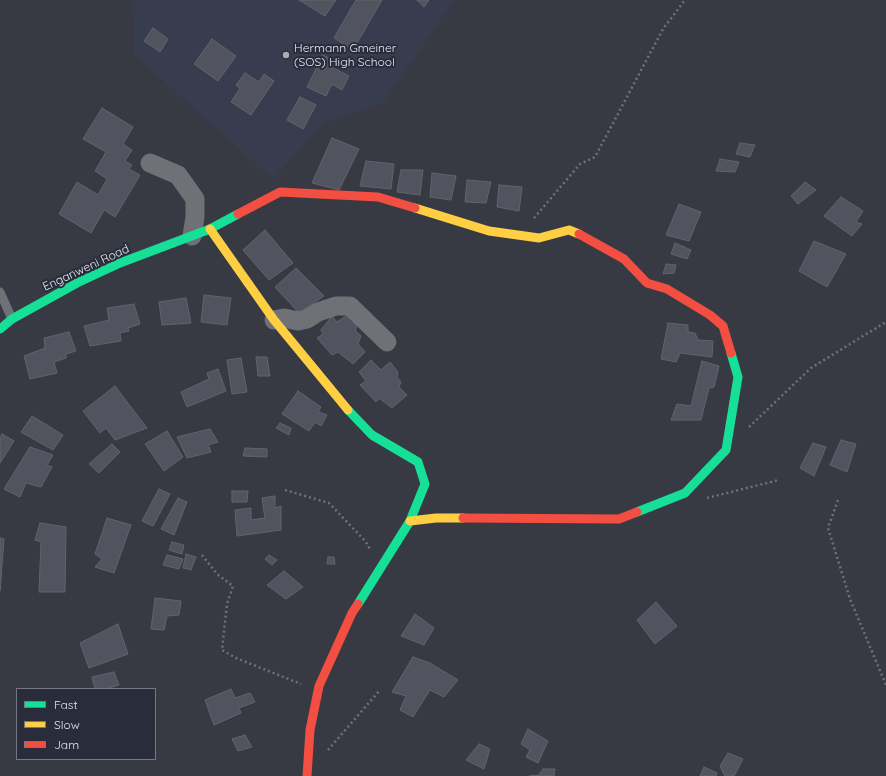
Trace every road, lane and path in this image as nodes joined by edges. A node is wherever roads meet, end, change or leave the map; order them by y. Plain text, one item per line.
1 (686, 0) edge
2 (150, 163) dead end
3 (210, 229) junction
4 (518, 235) junction
5 (192, 236) junction
6 (0, 292) edge
7 (12, 319) junction
8 (274, 320) junction
9 (886, 322) edge
10 (0, 329) edge
11 (387, 342) dead end
12 (749, 428) dead end
13 (779, 480) dead end
14 (285, 490) dead end
15 (703, 499) dead end
16 (838, 500) dead end
17 (410, 521) junction
18 (202, 555) dead end
19 (382, 568) junction
20 (886, 686) edge
21 (380, 690) dead end
22 (318, 692) junction
23 (308, 773) edge

1 - 4 path
2 - 5 street
3 - 4 street, Enganweni Road
3 - 5 street, Enganweni Road
3 - 8 street
4 - 17 street, Enganweni Road
5 - 7 street, Enganweni Road
6 - 7 lane
7 - 10 street, Enganweni Road
8 - 11 street
8 - 17 street
9 - 12 path
13 - 15 path
14 - 19 path
16 - 20 path
17 - 19 street
18 - 22 path
19 - 22 street
21 - 23 path
22 - 23 street

